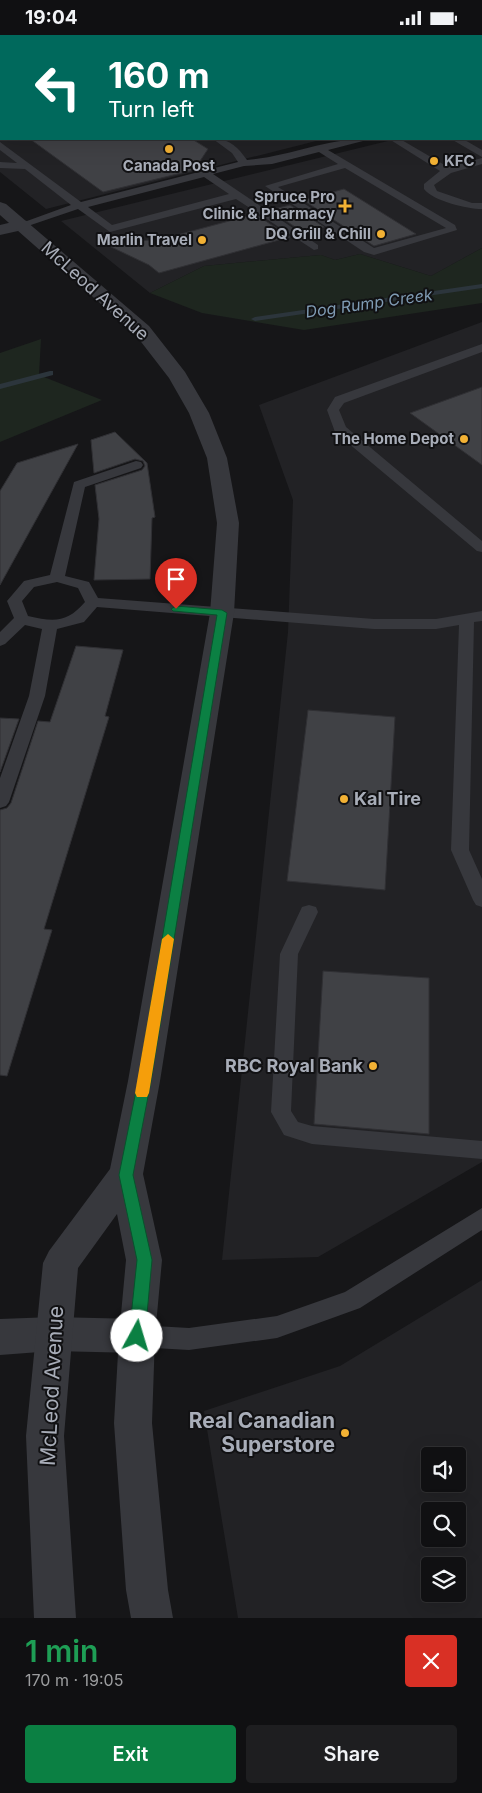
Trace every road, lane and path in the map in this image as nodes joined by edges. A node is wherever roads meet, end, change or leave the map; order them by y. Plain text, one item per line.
1 (220, 140) edge
2 (356, 140) edge
3 (396, 140) edge
4 (458, 140) edge
5 (0, 145) edge
6 (320, 149) junction
7 (482, 154) edge
8 (482, 161) edge
9 (244, 163) junction
10 (0, 165) edge
11 (346, 165) junction
12 (27, 166) junction
13 (447, 171) junction
14 (204, 173) junction
15 (237, 195) junction
16 (80, 205) junction
17 (482, 206) edge
18 (0, 207) edge
19 (10, 227) edge
20 (314, 247) dead end
21 (482, 348) edge
22 (136, 465) dead end
23 (482, 547) edge
24 (57, 578) junction
25 (93, 602) junction
26 (222, 613) junction
27 (474, 617) edge
28 (22, 619) junction
29 (50, 627) junction
30 (0, 641) edge
31 (0, 801) edge
32 (482, 900) edge
33 (309, 912) dead end
34 (482, 1150) edge
35 (126, 1175) junction
36 (482, 1218) edge
37 (53, 1334) junction
38 (137, 1336) junction
39 (0, 1337) edge
40 (55, 1618) edge
41 (152, 1618) edge

1 - 9 lane
2 - 6 lane
3 - 13 lane
4 - 7 lane
5 - 12 lane
6 - 9 lane
6 - 11 lane
8 - 13 lane
9 - 14 lane
10 - 12 lane
11 - 11 lane
12 - 16 lane
13 - 17 lane
14 - 15 lane
14 - 16 lane
15 - 16 lane
15 - 20 lane
16 - 19 lane
18 - 19 street, McLeod Avenue
19 - 26 street, McLeod Avenue
21 - 23 lane
22 - 24 lane
24 - 25 lane
24 - 28 lane
25 - 26 lane
25 - 29 lane
26 - 27 lane
26 - 35 street, McLeod Avenue
27 - 32 lane
28 - 29 lane
28 - 30 lane
29 - 31 lane
33 - 34 lane
35 - 37 street, McLeod Avenue
35 - 38 street, McLeod Avenue
36 - 38 lane
37 - 38 street
37 - 39 street
37 - 40 street, McLeod Avenue
38 - 41 street, McLeod Avenue

